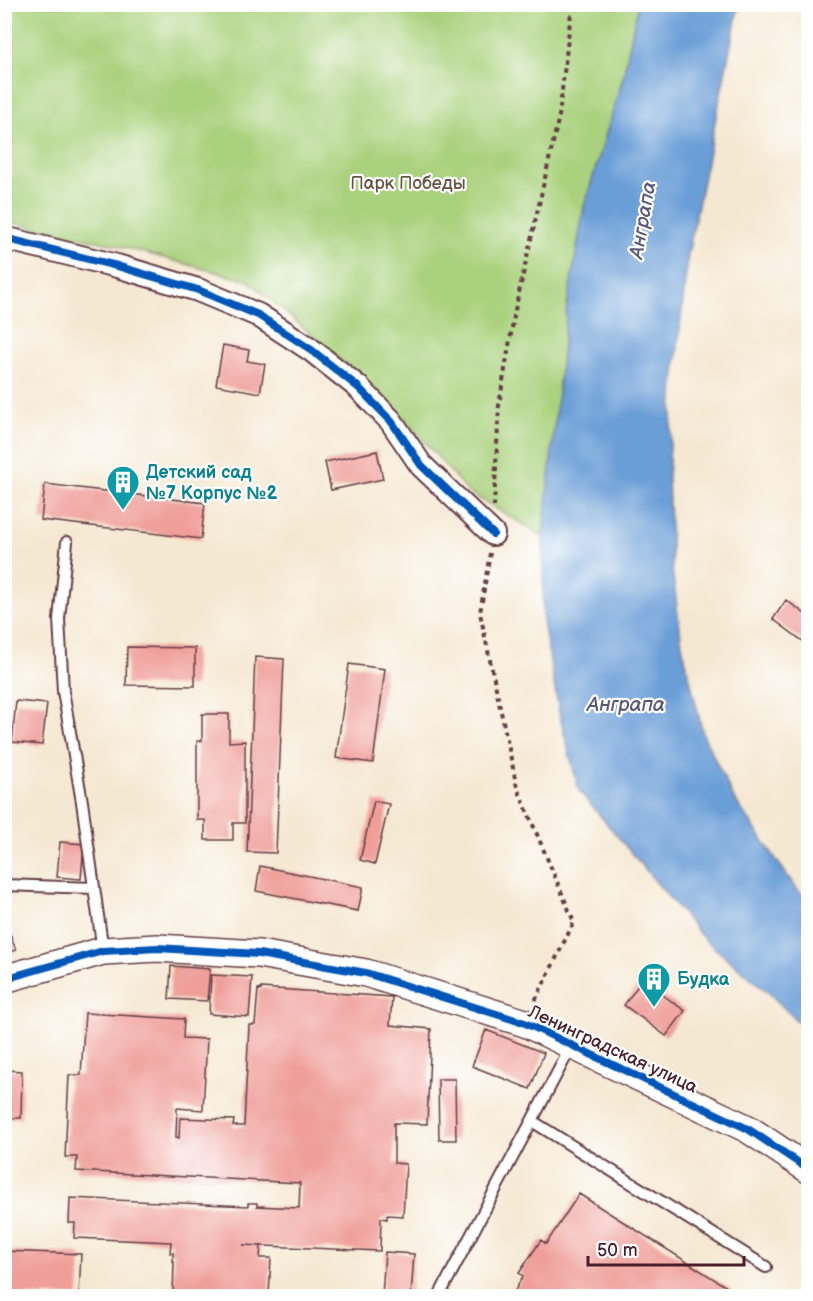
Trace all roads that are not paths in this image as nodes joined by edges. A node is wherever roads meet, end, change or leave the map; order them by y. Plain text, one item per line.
1 (4, 238) edge
2 (493, 534) road end
3 (67, 542) dead end
4 (4, 885) edge
5 (94, 888) junction
6 (103, 951) junction
7 (4, 979) edge
8 (572, 1045) junction
9 (532, 1121) junction
10 (808, 1169) edge
11 (766, 1267) dead end
12 (439, 1296) edge

1 - 2 street
3 - 5 lane
4 - 5 lane
5 - 6 lane
6 - 7 street, Ленинградская улица
6 - 8 street, Ленинградская улица
8 - 9 lane
8 - 10 street, Ленинградская улица
9 - 11 lane
9 - 12 lane

